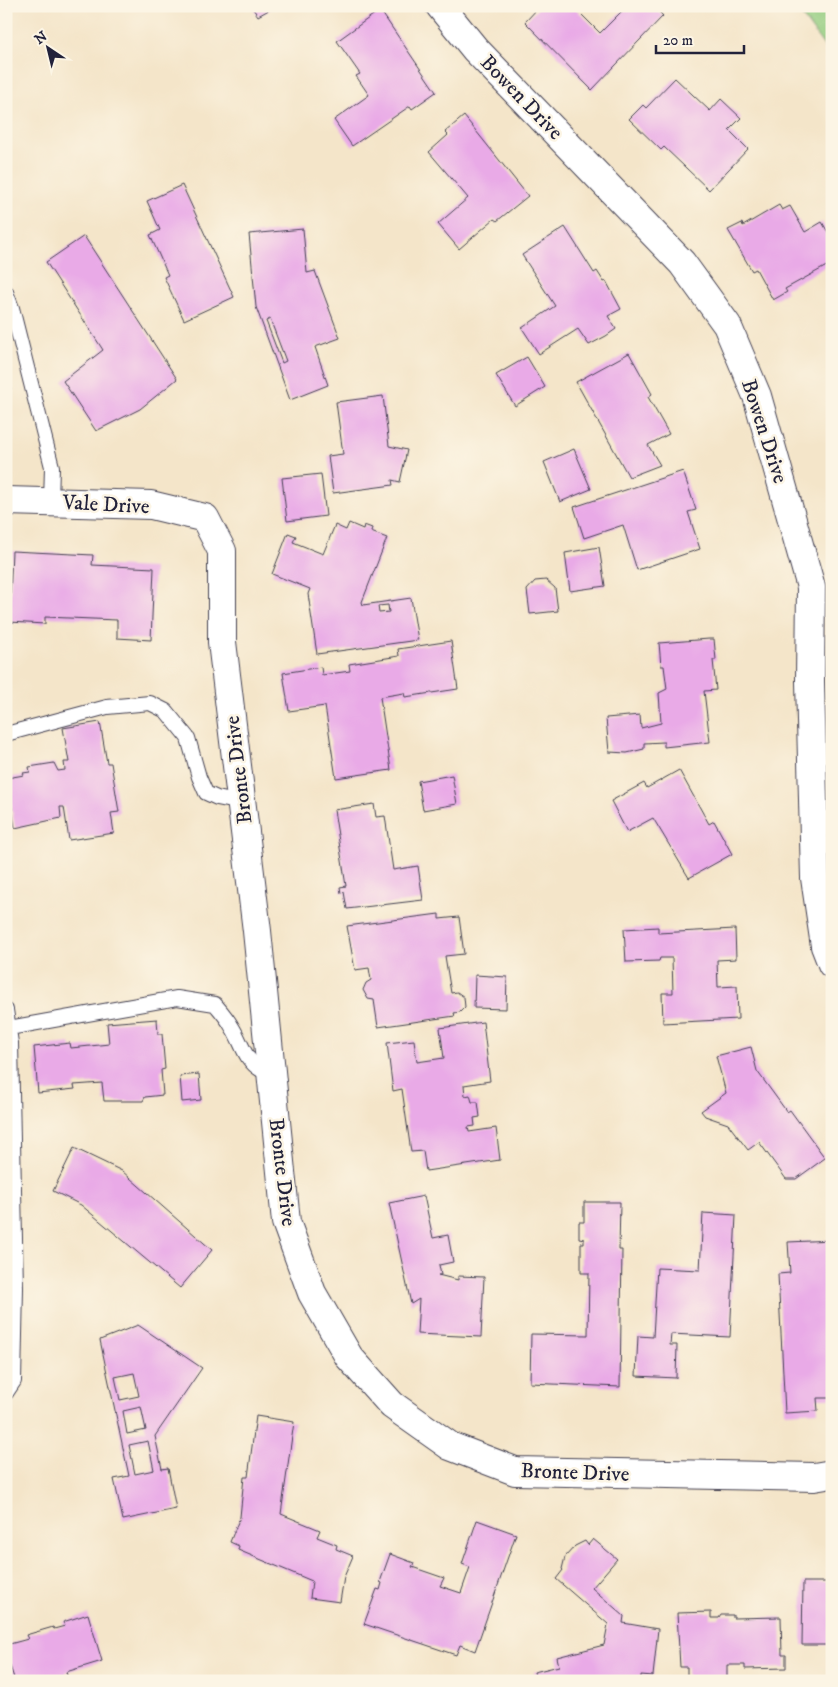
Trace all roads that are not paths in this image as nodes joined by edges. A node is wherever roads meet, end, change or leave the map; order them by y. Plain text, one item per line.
1 (440, 6) edge
2 (6, 292) edge
3 (6, 501) edge
4 (51, 502) junction
5 (205, 518) joint
6 (6, 734) edge
7 (242, 803) junction
8 (832, 964) edge
9 (6, 1010) edge
10 (9, 1028) junction
11 (271, 1068) junction
12 (6, 1393) edge
13 (832, 1474) edge

1 - 8 street, Bowen Drive
2 - 4 lane
3 - 4 street, Vale Drive
4 - 5 street, Vale Drive
5 - 7 street, Bronte Drive
6 - 7 lane
7 - 11 street, Bronte Drive
9 - 10 lane
10 - 11 lane
10 - 12 lane
11 - 13 street, Bronte Drive

